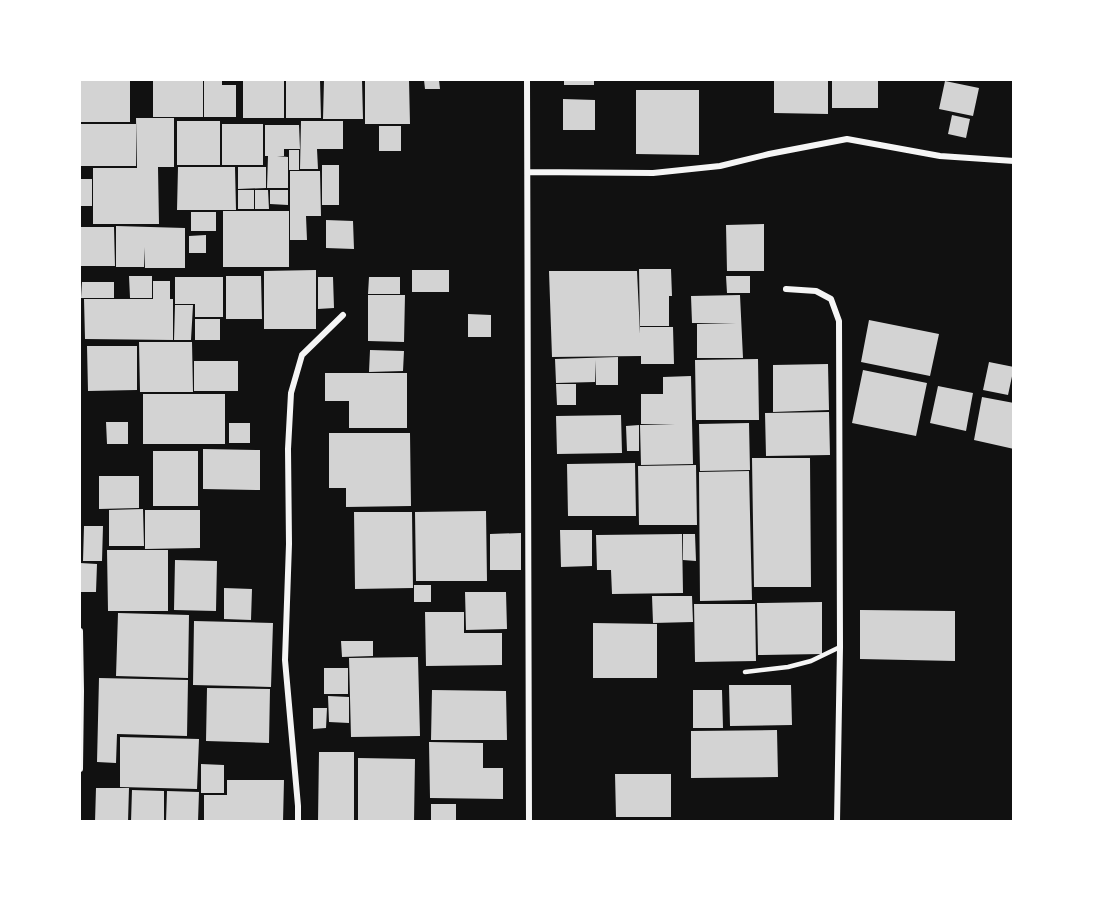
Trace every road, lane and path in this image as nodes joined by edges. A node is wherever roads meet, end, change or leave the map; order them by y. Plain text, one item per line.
1 (527, 80) edge
2 (1014, 161) edge
3 (528, 172) junction
4 (786, 289) dead end
5 (343, 315) dead end
6 (80, 631) edge
7 (840, 647) junction
8 (745, 672) dead end
9 (80, 769) edge
10 (298, 822) edge
11 (529, 822) edge
12 (837, 822) edge

1 - 3 street
2 - 3 street
3 - 11 street
4 - 7 street
5 - 10 street
6 - 9 street
7 - 8 lane
7 - 12 street

